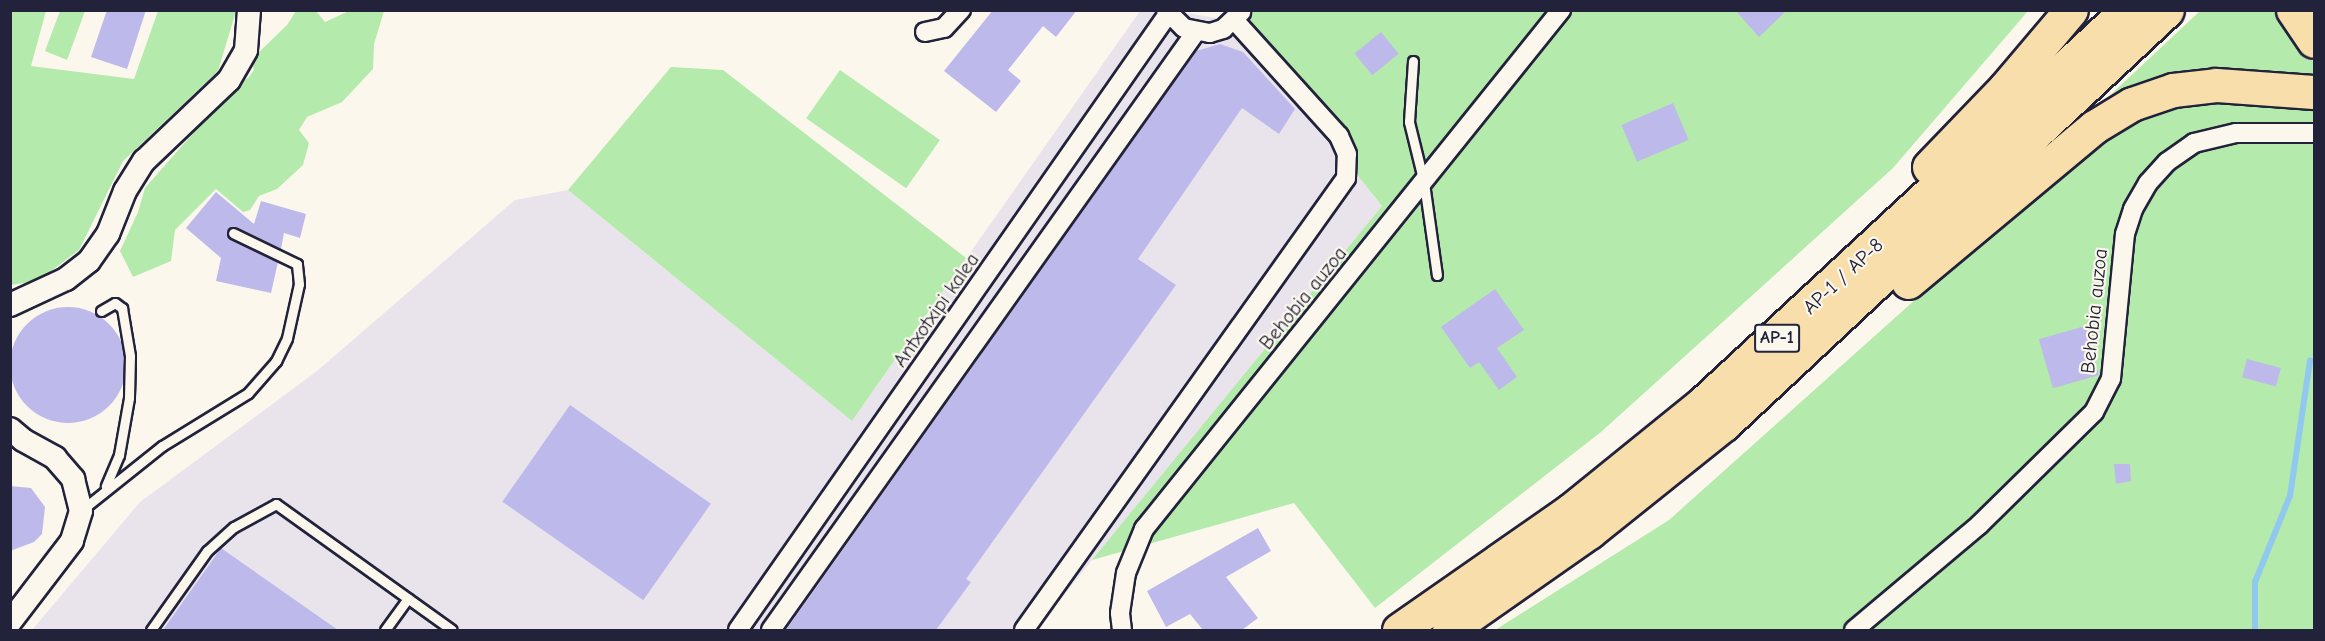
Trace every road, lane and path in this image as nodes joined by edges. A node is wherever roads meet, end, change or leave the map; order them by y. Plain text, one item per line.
1 (249, 10) edge
2 (961, 10) edge
3 (1561, 10) edge
4 (2071, 10) edge
5 (2127, 10) edge
6 (2167, 10) edge
7 (2293, 10) edge
8 (1167, 12) edge
9 (1239, 16) edge
10 (925, 32) dead end
11 (1195, 33) junction
12 (2314, 41) edge
13 (1413, 62) dead end
14 (2314, 92) edge
15 (2314, 133) edge
16 (1424, 183) junction
17 (233, 232) dead end
18 (1437, 275) dead end
19 (10, 305) edge
20 (101, 311) dead end
21 (1767, 348) junction
22 (1769, 384) junction
23 (10, 429) edge
24 (105, 488) junction
25 (81, 511) junction
26 (408, 598) junction
27 (10, 622) edge
28 (152, 630) edge
29 (385, 630) edge
30 (452, 630) edge
31 (738, 630) edge
32 (771, 630) edge
33 (1024, 630) edge
34 (1122, 630) edge
35 (1399, 630) edge
36 (1449, 630) edge
37 (1854, 630) edge

1 - 19 street
2 - 10 street
3 - 16 street, Behobia auzoa
4 - 21 highway
5 - 21 highway, AP-1 / AP-8 / AP-1
6 - 22 highway, AP-1 / AP-8 / AP-1
7 - 12 highway
8 - 11 street
8 - 31 street, Antxotxipi kalea
9 - 11 street
9 - 33 street
11 - 32 street
13 - 16 lane
14 - 22 highway
15 - 37 street, Behobia auzoa
16 - 18 lane
16 - 34 street, Behobia auzoa
17 - 24 lane
20 - 24 lane
21 - 35 highway, AP-1 / AP-8 / AP-1
22 - 36 highway, AP-1 / AP-8 / AP-1
23 - 25 street
24 - 25 lane
25 - 27 street
26 - 28 lane
26 - 29 lane
26 - 30 lane

